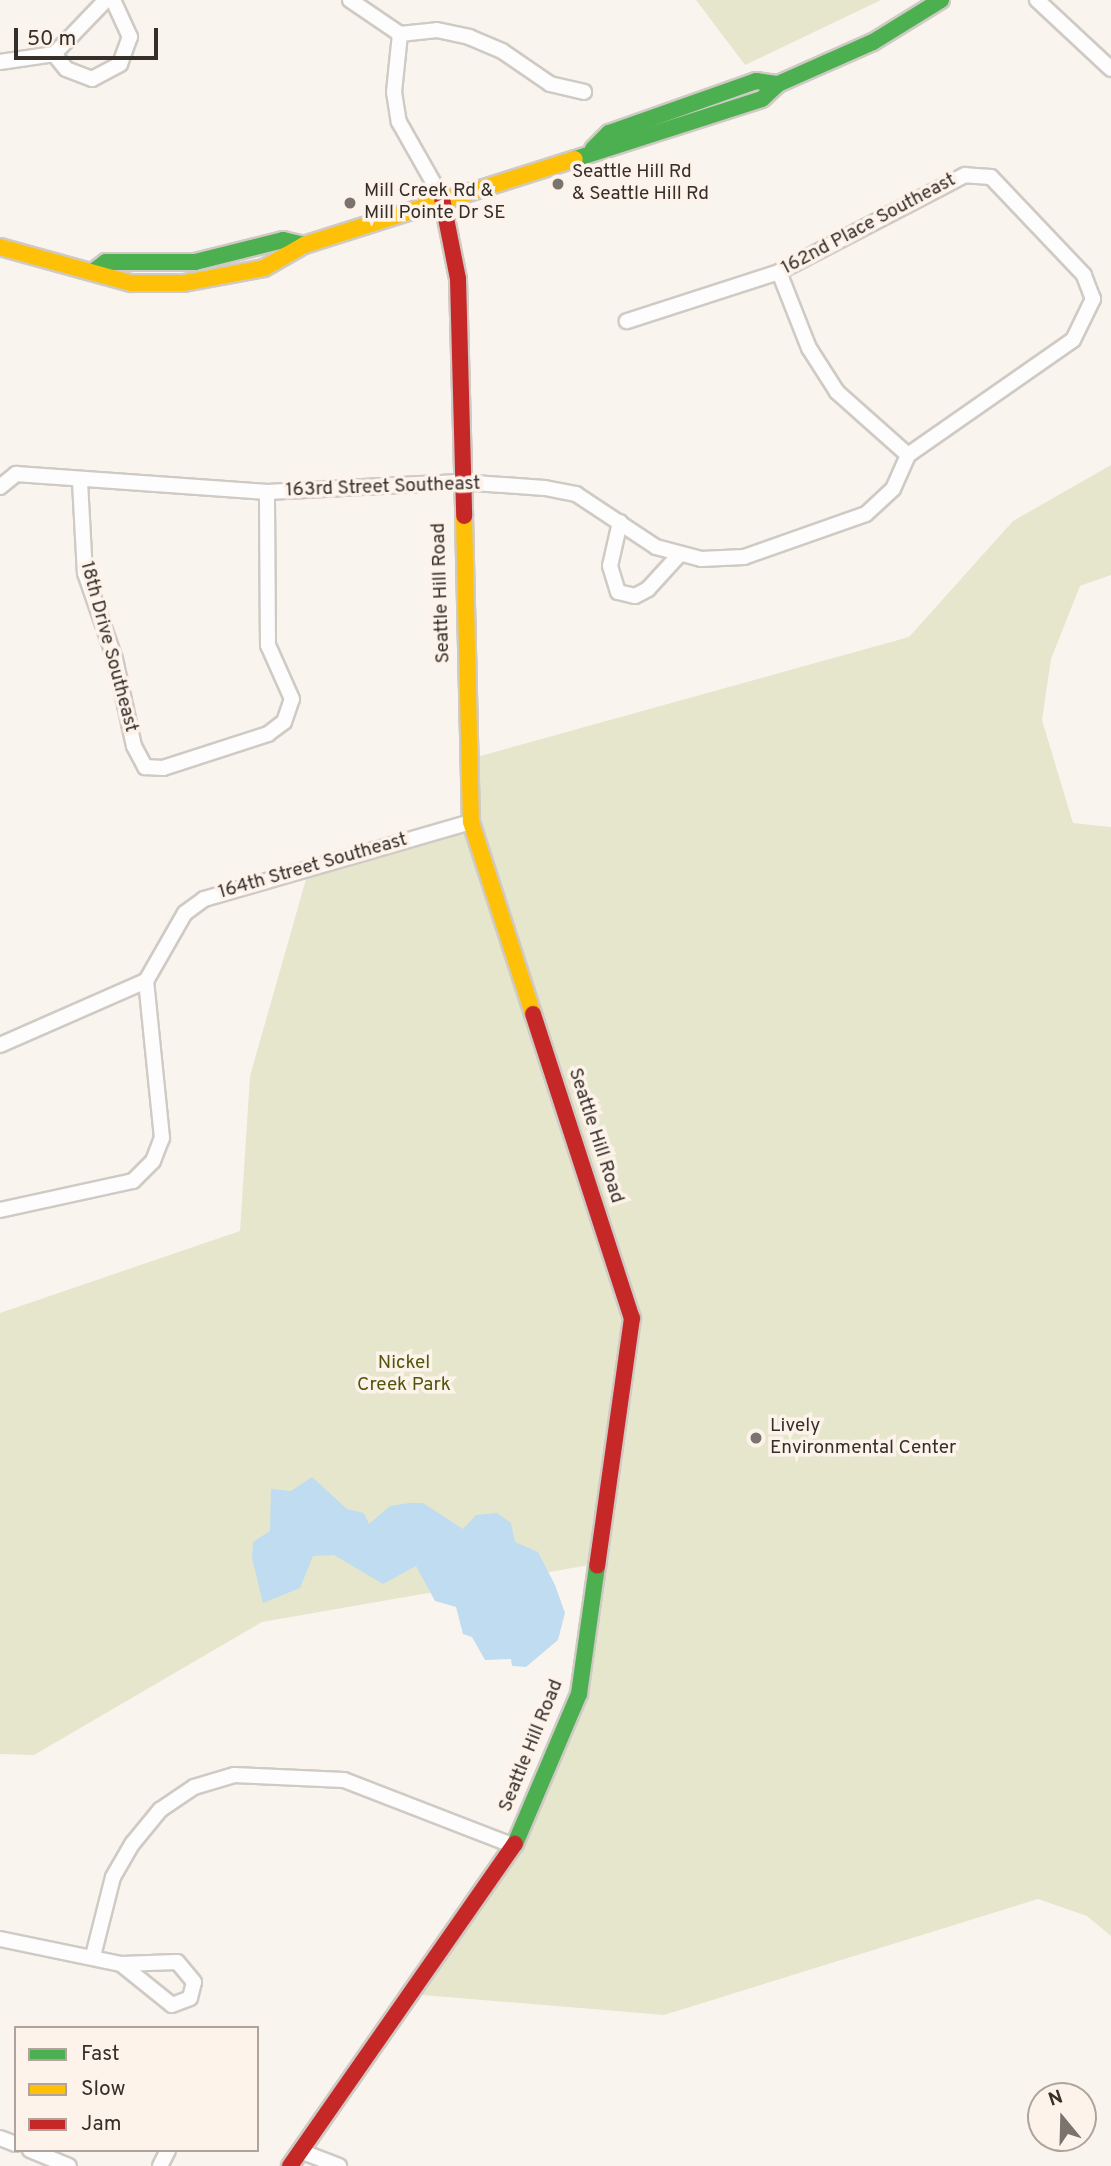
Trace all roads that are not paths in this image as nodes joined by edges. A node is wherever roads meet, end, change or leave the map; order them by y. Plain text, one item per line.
1 (106, 0) edge
2 (113, 0) edge
3 (350, 0) edge
4 (941, 0) edge
5 (1037, 0) edge
6 (400, 34) junction
7 (54, 54) junction
8 (0, 62) edge
9 (1111, 69) edge
10 (584, 92) dead end
11 (442, 198) junction
12 (0, 247) edge
13 (779, 272) junction
14 (627, 321) dead end
15 (908, 455) junction
16 (80, 482) junction
17 (460, 482) junction
18 (0, 487) edge
19 (267, 492) junction
20 (621, 522) junction
21 (680, 554) junction
22 (471, 822) junction
23 (146, 981) junction
24 (0, 1045) edge
25 (0, 1210) edge
26 (514, 1846) junction
27 (0, 1939) edge
28 (93, 1956) junction
29 (121, 1965) junction
30 (300, 2151) junction
31 (35, 2152) edge
32 (69, 2166) edge
33 (290, 2166) edge
34 (339, 2166) edge

1 - 7 street
2 - 7 street
3 - 6 street
4 - 11 street
5 - 9 street
6 - 10 street
6 - 11 street
7 - 8 street
11 - 12 street
11 - 17 street, Seattle Hill Road
13 - 14 street, 162nd Place Southeast
13 - 15 street
13 - 15 street, 162nd Place Southeast
15 - 21 street, 163rd Street Southeast
16 - 18 street, 163rd Street Southeast
16 - 19 street, 163rd Street Southeast
16 - 19 street, 18th Drive Southeast
17 - 19 street, 163rd Street Southeast
17 - 20 street, 163rd Street Southeast
17 - 22 street, Seattle Hill Road
20 - 21 street, 163rd Street Southeast
20 - 21 street
22 - 23 street, 164th Street Southeast
22 - 26 street, Seattle Hill Road
23 - 24 street
23 - 25 street
26 - 28 street
26 - 30 street, Seattle Hill Road
27 - 28 street
28 - 29 street
29 - 29 street
30 - 33 street, Seattle Hill Road
30 - 34 street
31 - 32 street

